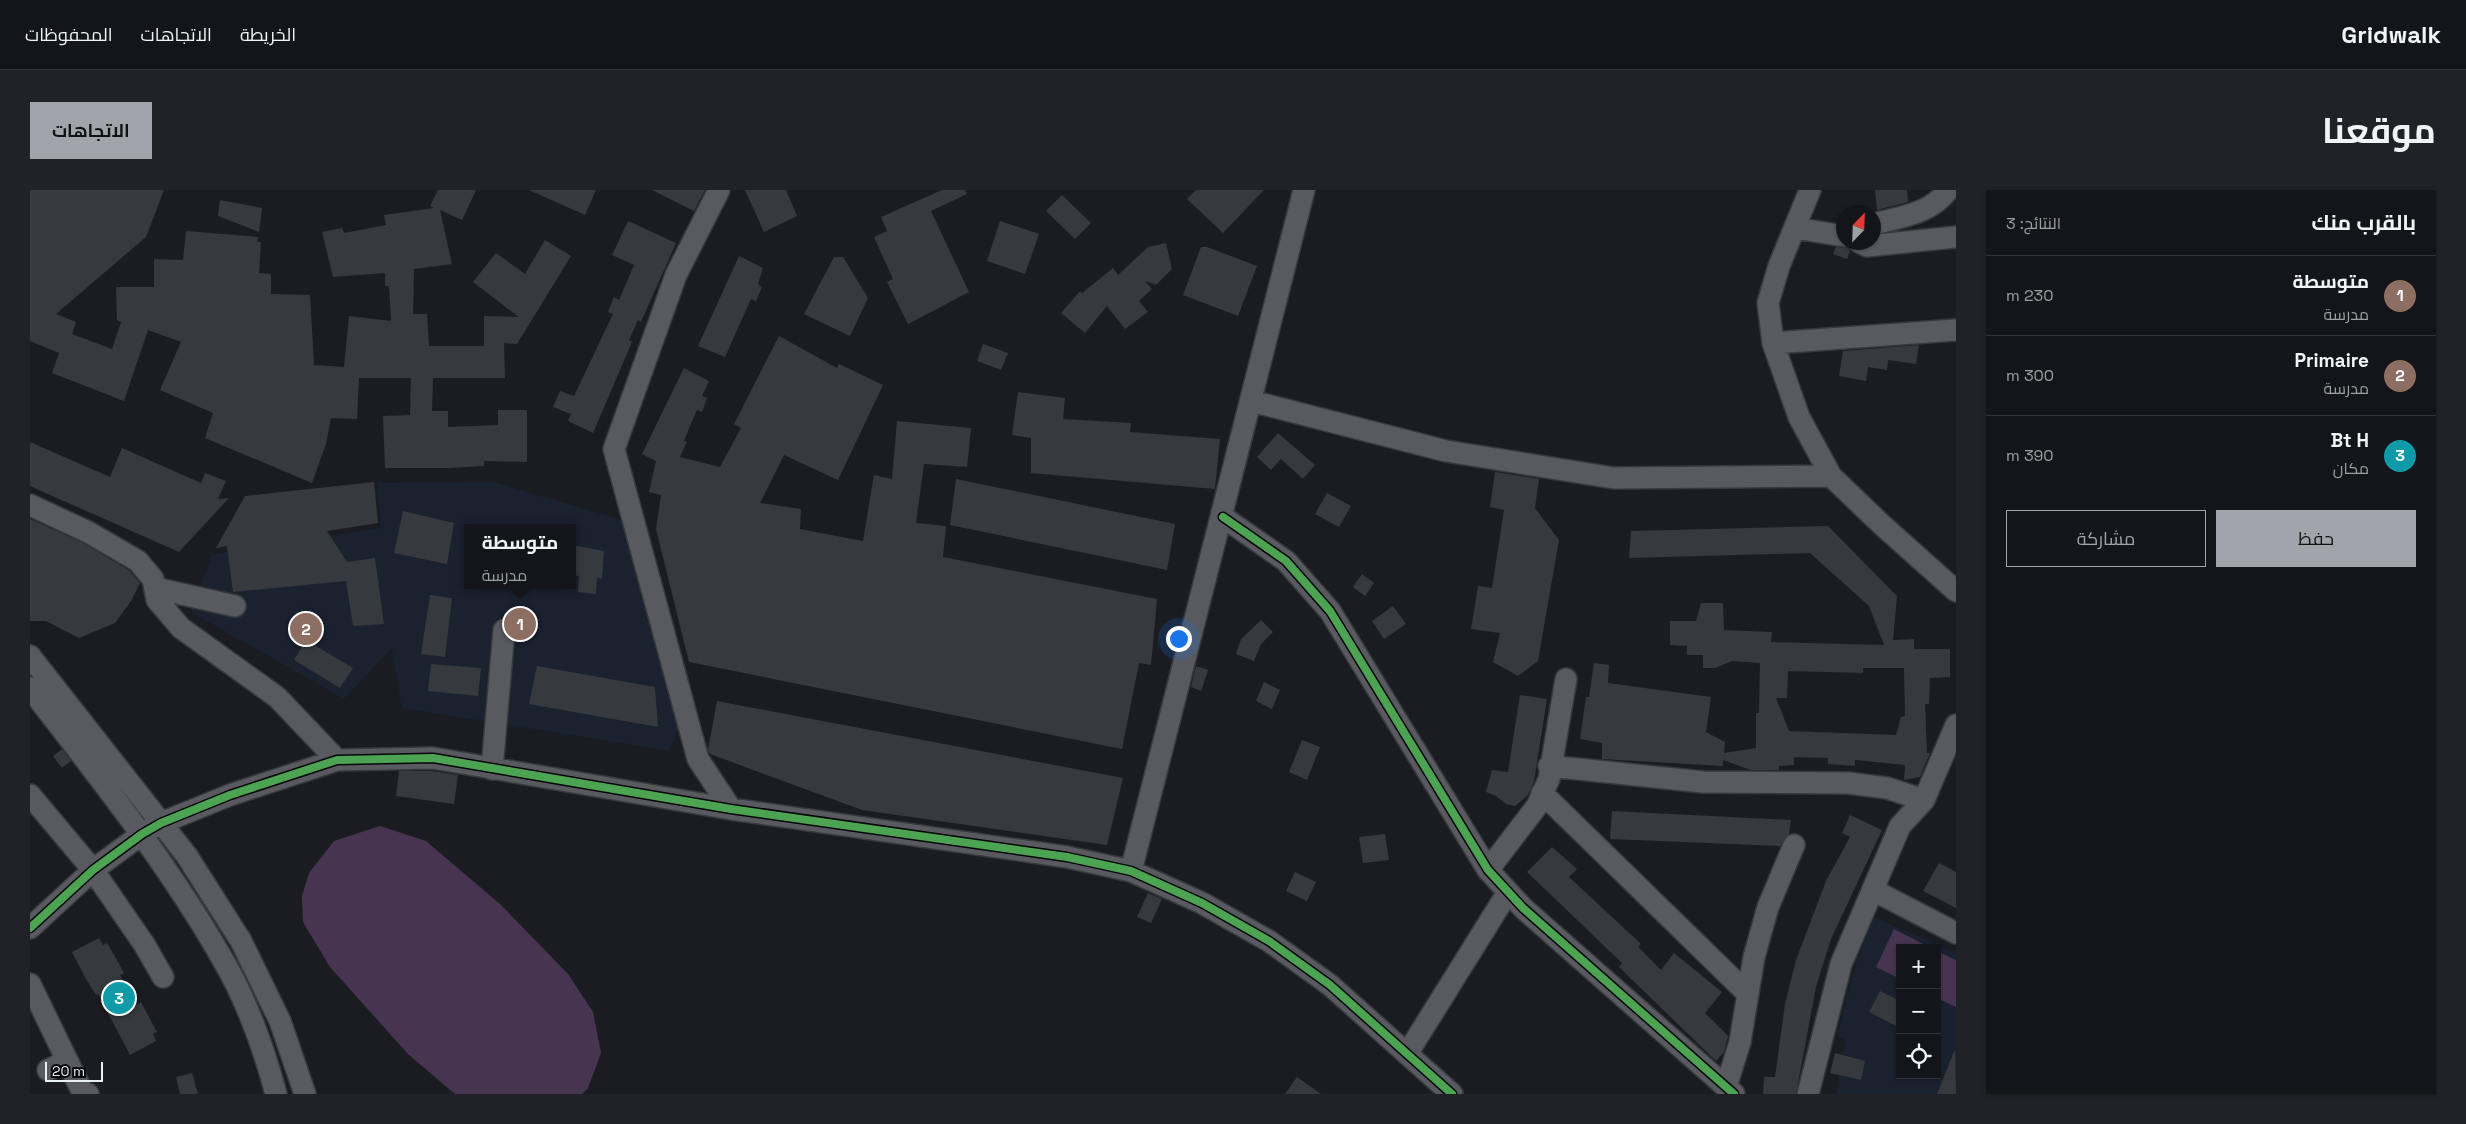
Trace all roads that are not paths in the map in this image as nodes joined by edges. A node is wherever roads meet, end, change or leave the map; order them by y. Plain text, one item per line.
1 (719, 190) edge
2 (1304, 190) edge
3 (1810, 190) edge
4 (1948, 196) edge
5 (1881, 222) edge
6 (1795, 228) junction
7 (1836, 235) edge
8 (1956, 237) edge
9 (1881, 245) edge
10 (1956, 330) edge
11 (1773, 343) junction
12 (1251, 401) junction
13 (1831, 476) junction
14 (30, 505) edge
15 (1222, 516) junction
16 (155, 588) junction
17 (1956, 591) edge
18 (235, 606) dead end
19 (504, 630) dead end
20 (30, 656) edge
21 (1566, 679) dead end
22 (30, 688) edge
23 (1956, 725) edge
24 (337, 760) junction
25 (1549, 766) junction
26 (492, 769) junction
27 (1542, 793) junction
28 (30, 795) edge
29 (1924, 800) junction
30 (731, 809) junction
31 (161, 823) junction
32 (142, 834) junction
33 (1794, 845) dead end
34 (93, 870) junction
35 (1488, 870) junction
36 (1131, 871) junction
37 (1873, 890) junction
38 (1508, 892) junction
39 (30, 928) edge
40 (1956, 933) edge
41 (163, 977) dead end
42 (30, 984) edge
43 (1748, 994) junction
44 (1406, 1054) junction
45 (68, 1061) junction
46 (48, 1070) dead end
47 (1730, 1091) edge
48 (88, 1094) edge
49 (276, 1094) edge
50 (305, 1094) edge
51 (1452, 1094) edge
52 (1808, 1094) edge

1 - 30 street
2 - 12 street
3 - 6 street
4 - 5 street
6 - 7 street
6 - 11 street
8 - 9 street
10 - 11 street
11 - 13 street
12 - 13 street
12 - 15 street
13 - 17 street
14 - 16 street
15 - 35 street
15 - 36 street
16 - 18 street
16 - 24 street
19 - 26 street
20 - 31 street
21 - 25 street
22 - 32 street
23 - 29 street
24 - 26 street
24 - 31 street
25 - 27 street
25 - 29 street
26 - 30 street
27 - 35 street
27 - 43 street
28 - 34 street
29 - 37 street
30 - 36 street
31 - 32 street
31 - 50 street
32 - 34 street
32 - 49 street
33 - 43 street
34 - 39 street
34 - 41 street
35 - 38 street
36 - 44 street
37 - 40 street
37 - 52 street
38 - 44 street
38 - 47 street
42 - 45 street
43 - 47 street
44 - 51 street
45 - 46 street
45 - 48 street

